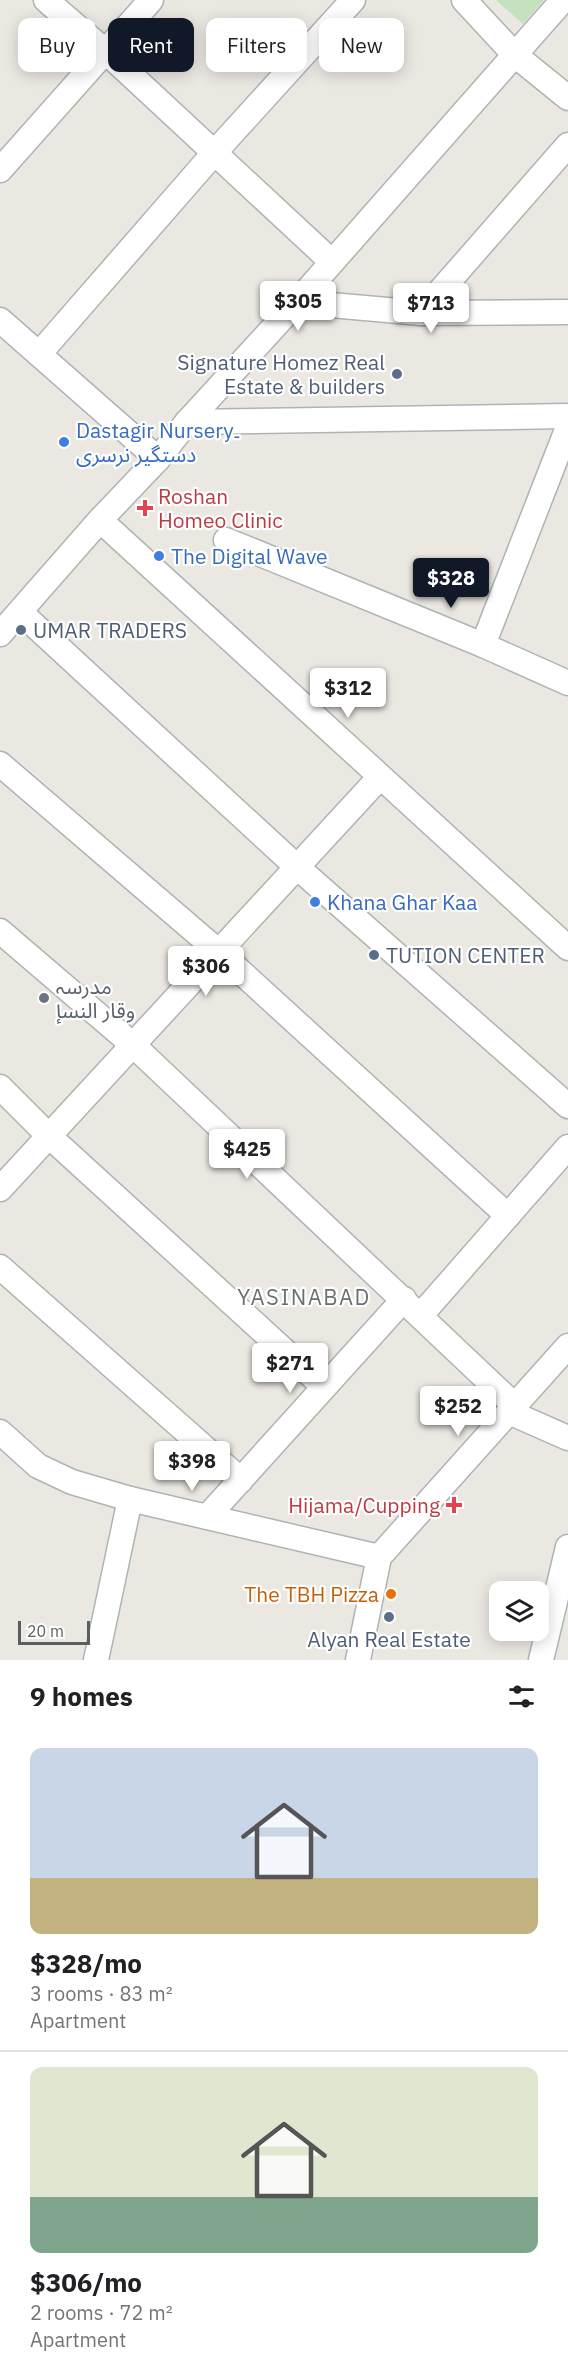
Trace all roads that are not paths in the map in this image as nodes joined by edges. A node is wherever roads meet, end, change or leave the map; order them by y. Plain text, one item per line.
1 (46, 0) edge
2 (151, 0) edge
3 (353, 0) edge
4 (464, 0) edge
5 (563, 0) edge
6 (105, 51) junction
7 (515, 55) junction
8 (568, 98) edge
9 (568, 145) edge
10 (215, 152) junction
11 (0, 170) edge
12 (331, 261) junction
13 (297, 302) junction
14 (568, 312) edge
15 (421, 313) junction
16 (0, 320) edge
17 (39, 354) junction
18 (568, 416) edge
19 (187, 422) junction
20 (568, 427) edge
21 (158, 459) junction
22 (100, 520) junction
23 (226, 540) dead end
24 (20, 612) junction
25 (0, 634) edge
26 (483, 645) junction
27 (568, 683) edge
28 (0, 764) edge
29 (380, 777) junction
30 (297, 867) junction
31 (0, 931) edge
32 (568, 948) edge
33 (219, 952) junction
34 (133, 1045) junction
35 (0, 1087) edge
36 (568, 1106) edge
37 (49, 1136) junction
38 (568, 1147) edge
39 (0, 1189) edge
40 (508, 1216) junction
41 (0, 1267) edge
42 (404, 1299) junction
43 (421, 1316) junction
44 (568, 1346) edge
45 (324, 1387) junction
46 (512, 1408) junction
47 (0, 1432) edge
48 (568, 1438) edge
49 (241, 1480) junction
50 (130, 1499) junction
51 (207, 1517) junction
52 (568, 1546) edge
53 (379, 1557) junction
54 (96, 1660) edge
55 (358, 1660) edge
56 (541, 1660) edge

1 - 6 street
2 - 6 street
3 - 10 street
4 - 7 street
5 - 7 street
6 - 10 street
6 - 11 street
7 - 8 street
7 - 12 street
9 - 15 street
10 - 12 street
10 - 17 street
12 - 13 street
13 - 15 street
13 - 19 street
14 - 15 street
16 - 17 street
17 - 21 street
18 - 19 street
19 - 21 street
20 - 26 street
21 - 22 street
22 - 24 street
22 - 29 street
23 - 26 street
24 - 25 street
24 - 30 street
26 - 27 street
28 - 33 street
29 - 30 street
29 - 32 street
30 - 33 street
30 - 36 street
31 - 34 street
33 - 34 street
33 - 40 street
34 - 37 street
34 - 42 street
35 - 37 street
37 - 39 street
37 - 45 street
38 - 40 street
40 - 43 street
41 - 49 street
42 - 43 street
42 - 45 street
43 - 46 street
44 - 46 street
45 - 49 street
46 - 48 street
46 - 53 street
47 - 50 street
49 - 51 street
50 - 51 street
50 - 54 street
51 - 53 street
52 - 56 street
53 - 55 street

